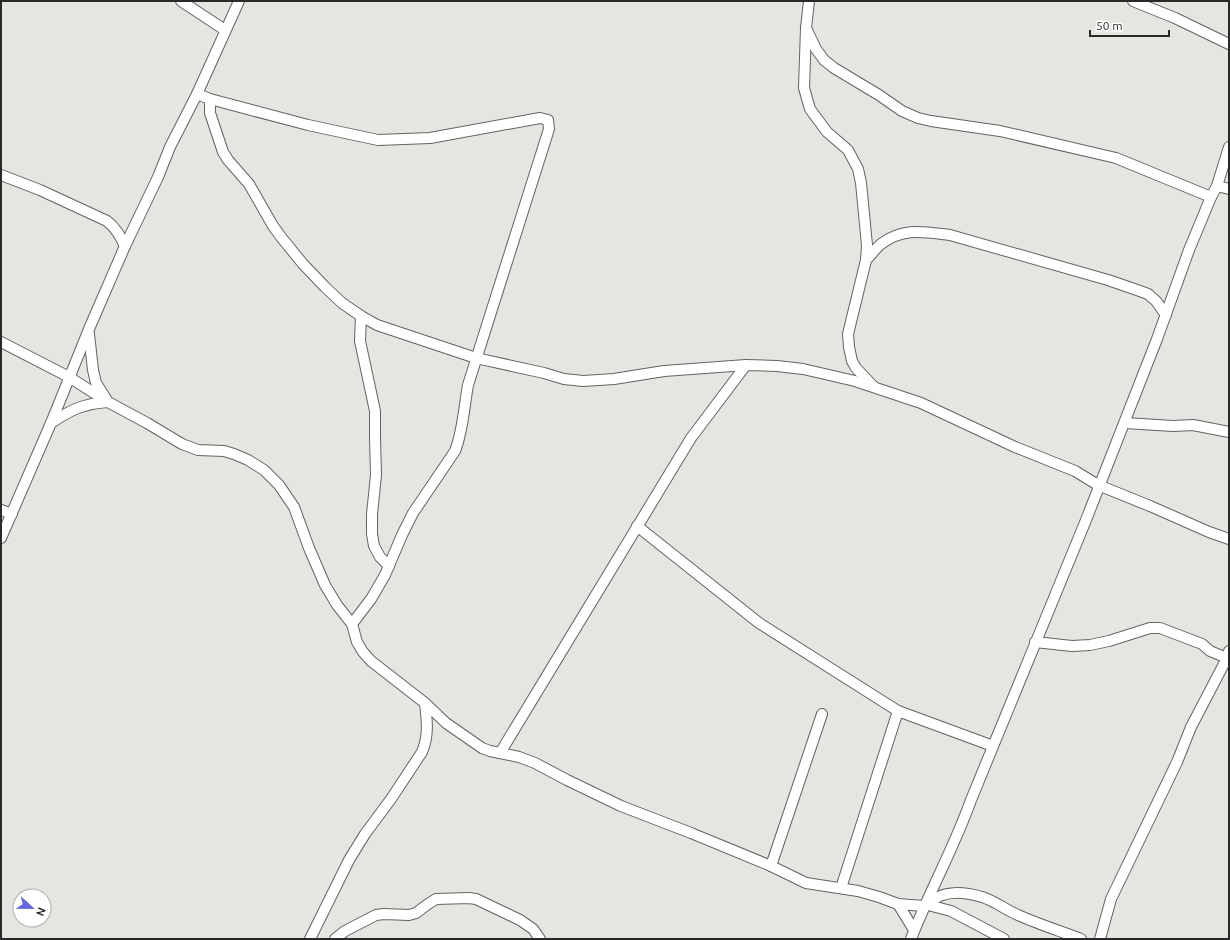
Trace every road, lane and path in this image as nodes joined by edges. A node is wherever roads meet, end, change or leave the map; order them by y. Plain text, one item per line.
1 (180, 1) edge
2 (239, 1) edge
3 (809, 1) edge
4 (1133, 1) edge
5 (806, 28) junction
6 (225, 30) junction
7 (1229, 44) edge
8 (197, 94) junction
9 (210, 99) junction
10 (1229, 147) edge
11 (1, 175) edge
12 (1217, 186) junction
13 (1229, 189) edge
14 (1211, 197) junction
15 (125, 246) junction
16 (866, 260) junction
17 (1166, 315) junction
18 (360, 316) junction
19 (89, 329) junction
20 (1, 342) edge
21 (476, 358) junction
22 (746, 365) junction
23 (69, 377) junction
24 (873, 386) junction
25 (108, 402) junction
26 (51, 423) junction
27 (1125, 423) junction
28 (1229, 432) edge
29 (1098, 486) junction
30 (1, 510) edge
31 (12, 514) junction
32 (637, 526) junction
33 (1, 538) edge
34 (1229, 539) edge
35 (389, 566) junction
36 (352, 624) junction
37 (1035, 642) junction
38 (1228, 655) edge
39 (425, 703) junction
40 (898, 711) junction
41 (822, 714) dead end
42 (993, 746) junction
43 (500, 753) junction
44 (771, 866) junction
45 (841, 888) junction
46 (898, 904) junction
47 (926, 905) junction
48 (912, 935) edge
49 (310, 939) edge
50 (334, 939) edge
51 (540, 939) edge
52 (1004, 939) edge
53 (1081, 939) edge
54 (1100, 939) edge

1 - 6 street
2 - 6 street
3 - 5 street
4 - 7 street
5 - 14 street
5 - 16 street
6 - 8 street
8 - 9 street
8 - 15 street
9 - 18 street
9 - 21 street
10 - 12 street
11 - 15 street
12 - 13 street
12 - 14 street
14 - 17 street
15 - 19 street
16 - 17 street
16 - 24 street
17 - 27 street
18 - 21 street
18 - 35 street
19 - 23 street
19 - 25 street
20 - 23 street
21 - 22 street
21 - 35 street
22 - 24 street
22 - 32 street
23 - 25 street
23 - 26 street
24 - 29 street
25 - 26 street
25 - 36 street
26 - 31 street
27 - 28 street
27 - 29 street
29 - 34 street
29 - 37 street
30 - 31 street
31 - 33 street
32 - 40 street
32 - 43 street
35 - 36 street
36 - 39 street
37 - 38 street
37 - 42 street
38 - 54 street
39 - 43 street
39 - 49 street
40 - 42 street
40 - 45 street
41 - 44 street
42 - 47 street
43 - 44 street
44 - 45 street
45 - 46 street
46 - 47 street
46 - 48 street
47 - 48 street
47 - 52 street
47 - 53 street
50 - 51 street

